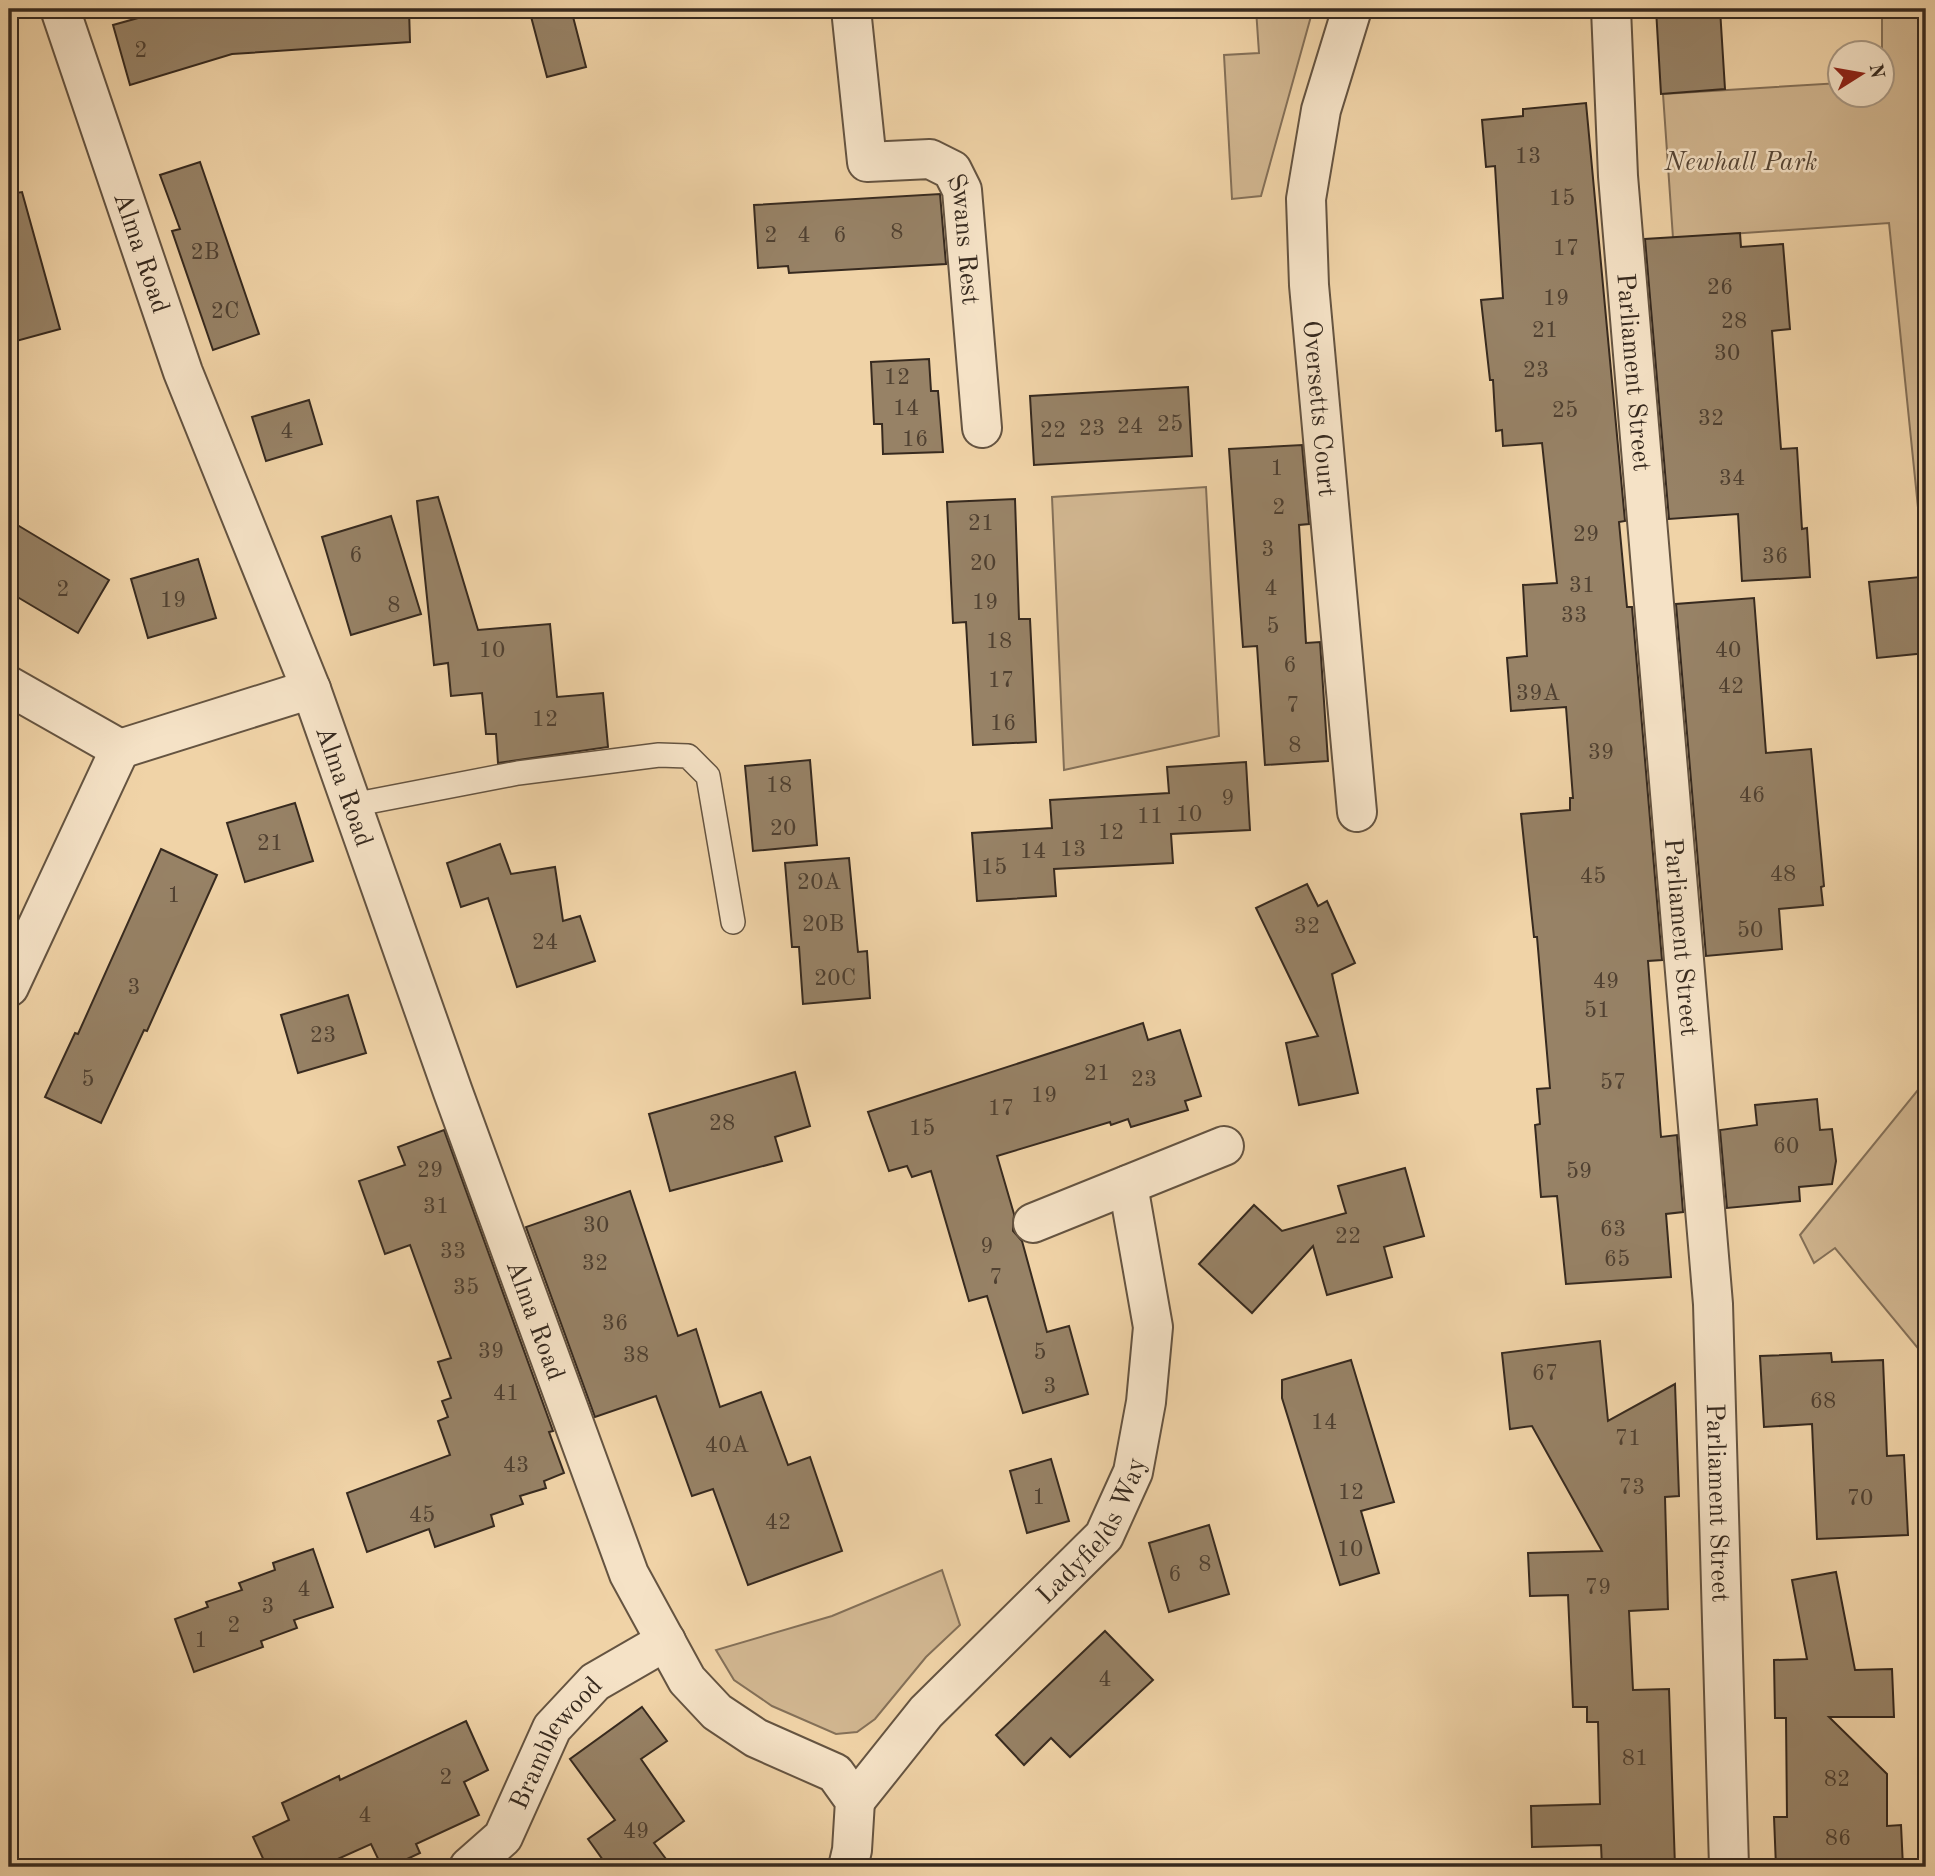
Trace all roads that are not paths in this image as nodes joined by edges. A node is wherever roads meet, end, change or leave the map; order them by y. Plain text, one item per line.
1 (60, 9) edge
2 (851, 9) edge
3 (1352, 9) edge
4 (1611, 9) edge
5 (982, 428) dead end
6 (9, 687) edge
7 (311, 689) junction
8 (120, 749) junction
9 (352, 805) junction
10 (1357, 812) dead end
11 (733, 922) dead end
12 (9, 987) edge
13 (1224, 1146) dead end
14 (1128, 1185) junction
15 (1033, 1223) dead end
16 (666, 1641) junction
17 (855, 1801) junction
18 (469, 1867) edge
19 (848, 1867) edge
20 (1729, 1867) edge

1 - 7 street, Alma Road
2 - 5 street, Swans Rest
3 - 10 street, Oversetts Court
4 - 20 street, Parliament Street
6 - 8 street
7 - 8 street
7 - 9 street, Alma Road
8 - 12 street
9 - 11 lane
9 - 16 street, Alma Road
13 - 14 street
14 - 15 street
14 - 17 street, Ladyfields Way
16 - 17 street, Alma Road
16 - 18 street, Bramblewood
17 - 19 street

